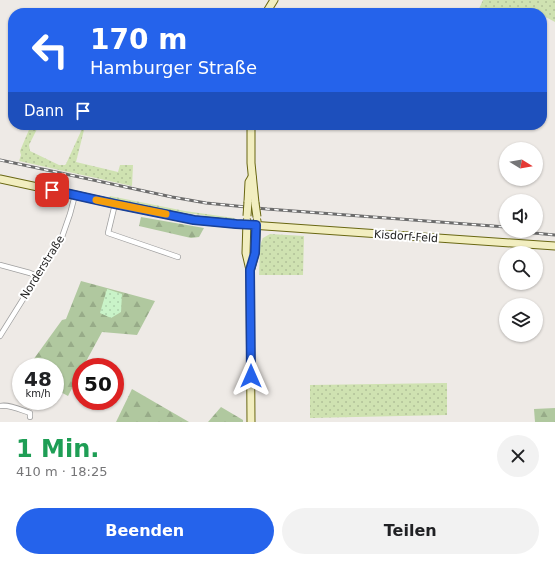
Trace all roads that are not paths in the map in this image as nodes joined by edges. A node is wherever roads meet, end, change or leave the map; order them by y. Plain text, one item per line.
1 (250, 130) edge
2 (0, 179) edge
3 (75, 195) junction
4 (252, 203) junction
5 (115, 204) junction
6 (247, 225) junction
7 (256, 225) junction
8 (555, 246) edge
9 (178, 257) dead end
10 (0, 265) edge
11 (250, 270) junction
12 (37, 276) junction
13 (0, 336) edge
14 (0, 406) edge
15 (30, 417) dead end
16 (251, 422) edge

1 - 4 main road
2 - 3 main road, Kisdorf-Feld
3 - 5 main road, Kisdorf-Feld
3 - 12 street, Norderstraße
4 - 6 main road, bridge
4 - 7 main road, bridge
5 - 6 main road, Kisdorf-Feld
5 - 9 street
6 - 7 main road, Kisdorf-Feld
6 - 11 main road
7 - 8 main road, Kisdorf-Feld
7 - 11 main road
10 - 12 street
11 - 16 main road
12 - 13 street, Norderstraße
14 - 15 street

